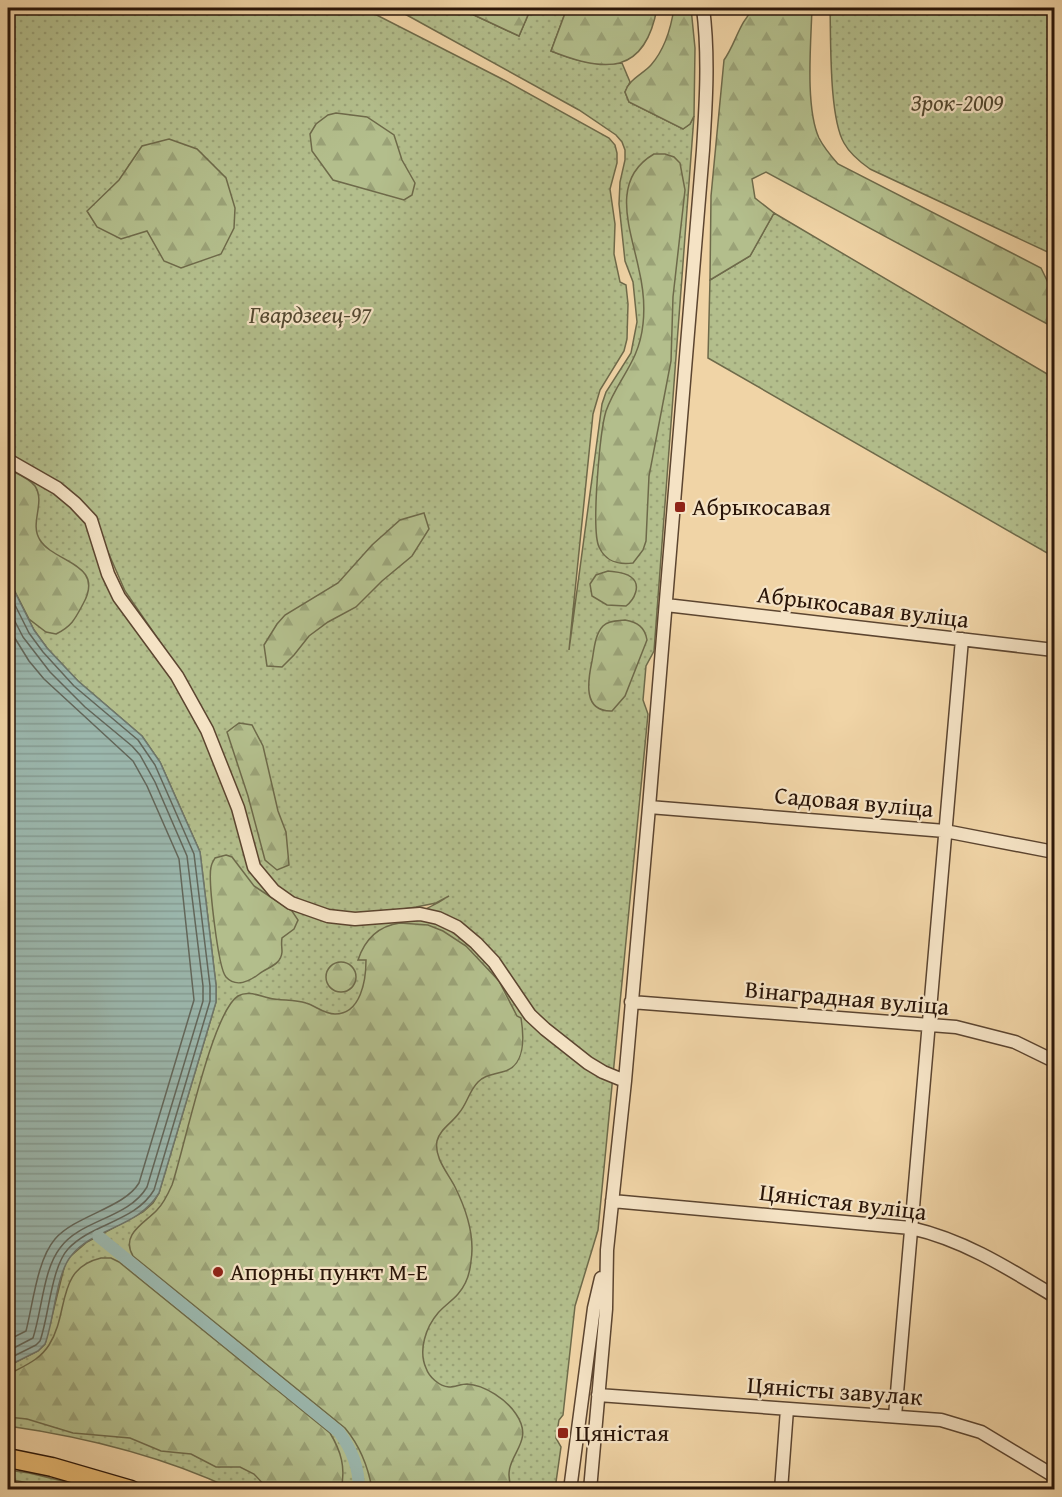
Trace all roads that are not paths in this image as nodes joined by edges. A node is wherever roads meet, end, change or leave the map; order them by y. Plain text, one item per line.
1 (705, 8) edge
2 (8, 459) edge
3 (666, 605) junction
4 (962, 639) junction
5 (1054, 650) edge
6 (649, 807) junction
7 (945, 831) junction
8 (1054, 852) edge
9 (630, 1002) junction
10 (927, 1024) junction
11 (1054, 1061) edge
12 (625, 1081) junction
13 (612, 1201) junction
14 (911, 1228) junction
15 (607, 1250) junction
16 (1054, 1296) edge
17 (598, 1395) junction
18 (787, 1408) junction
19 (895, 1416) junction
20 (8, 1458) edge
21 (1054, 1476) edge
22 (131, 1490) edge
23 (570, 1490) edge
24 (590, 1490) edge
25 (782, 1490) edge

1 - 3 street
2 - 12 street
3 - 4 street, Абрыкосавая вуліца
3 - 6 street
4 - 5 street, Абрыкосавая вуліца
4 - 7 street
6 - 7 street, Садовая вуліца
6 - 9 street
7 - 8 street, Садовая вуліца
7 - 10 street
9 - 10 street, Вінаградная вуліца
9 - 12 street
10 - 11 street, Вінаградная вуліца
10 - 14 street
12 - 13 street
13 - 14 street, Цяністая вуліца
13 - 15 street
14 - 16 street, Цяністая вуліца
14 - 19 street
15 - 17 street
15 - 23 street
17 - 18 street, Цяністы завулак
17 - 24 street
18 - 19 street, Цяністы завулак
18 - 25 street
19 - 21 street, Цяністы завулак
20 - 22 highway

